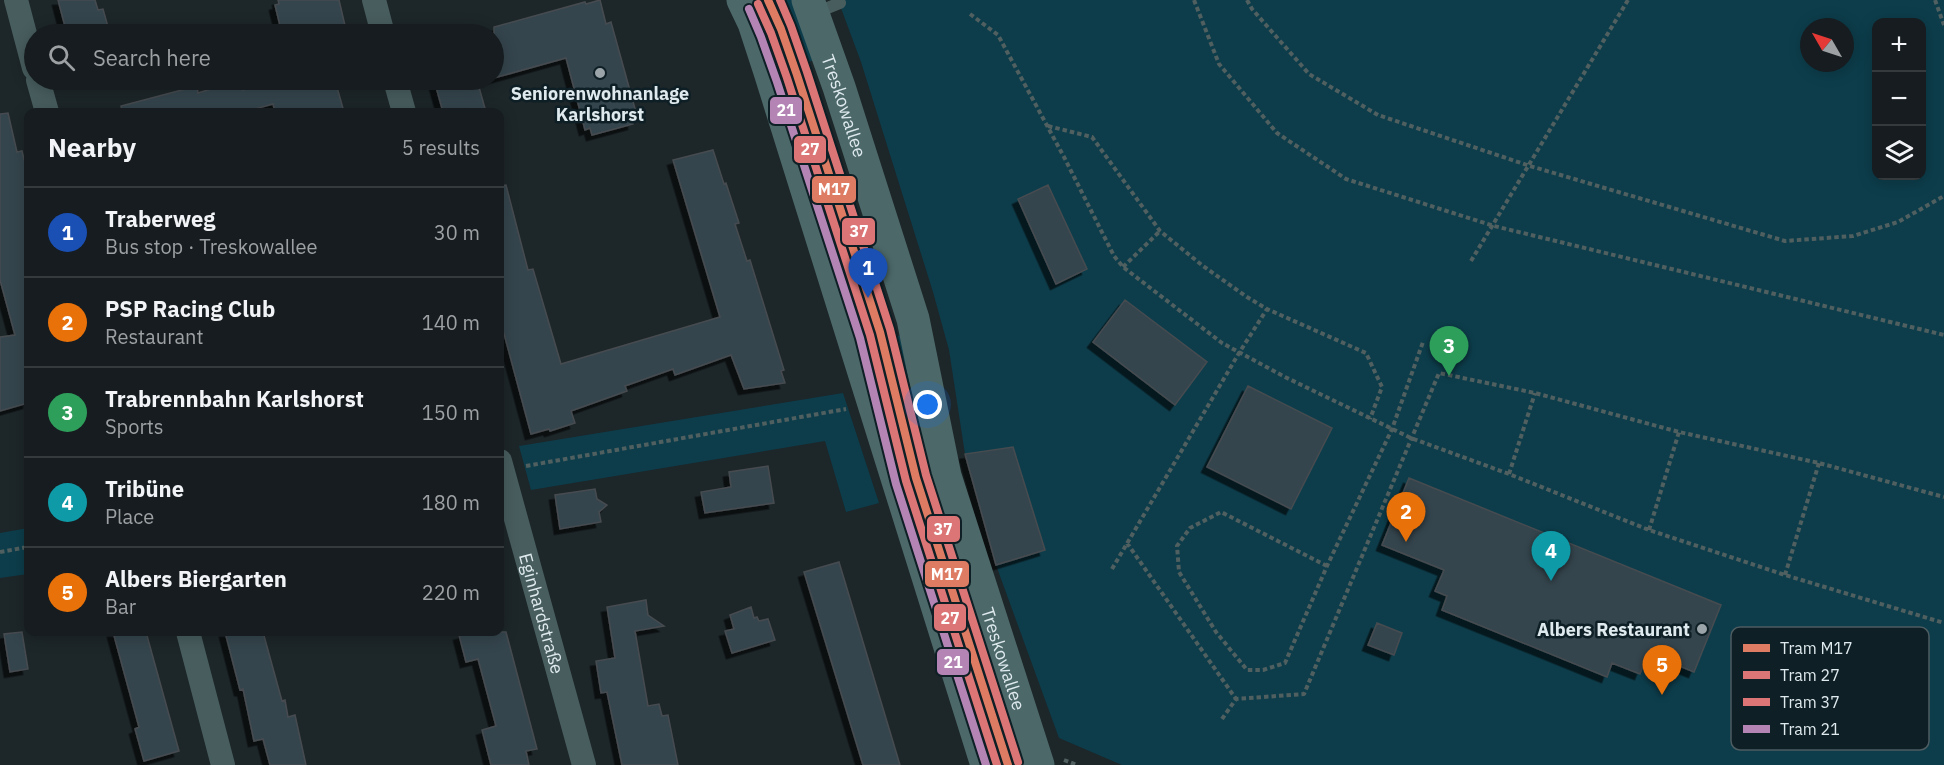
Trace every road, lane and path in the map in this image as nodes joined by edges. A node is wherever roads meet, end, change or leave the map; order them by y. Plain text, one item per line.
1 (16, 0) edge
2 (374, 0) edge
3 (743, 0) edge
4 (1194, 0) edge
5 (1247, 0) edge
6 (1628, 0) edge
7 (1935, 0) edge
8 (821, 5) edge
9 (970, 14) dead end
10 (380, 24) edge
11 (1944, 25) edge
12 (24, 30) edge
13 (41, 90) edge
14 (398, 90) edge
15 (46, 108) edge
16 (403, 108) edge
17 (1047, 126) junction
18 (1530, 166) junction
19 (1944, 196) edge
20 (1494, 226) junction
21 (1160, 231) junction
22 (1471, 261) dead end
23 (1123, 267) junction
24 (1268, 309) junction
25 (1944, 335) edge
26 (1423, 342) dead end
27 (1239, 353) junction
28 (1535, 393) junction
29 (849, 409) dead end
30 (1370, 419) junction
31 (1392, 429) junction
32 (1679, 432) junction
33 (1411, 438) junction
34 (1819, 463) junction
35 (510, 464) edge
36 (1509, 474) junction
37 (1944, 497) edge
38 (1649, 530) junction
39 (1127, 543) junction
40 (24, 548) edge
41 (0, 552) edge
42 (1327, 566) junction
43 (1112, 568) dead end
44 (1785, 576) junction
45 (1944, 623) edge
46 (189, 636) edge
47 (1236, 699) junction
48 (1222, 719) dead end
49 (1049, 762) edge
50 (223, 765) edge
51 (584, 765) edge
52 (987, 765) edge
53 (1077, 765) edge

1 - 12 street
2 - 10 street
3 - 52 main road
4 - 20 path
5 - 18 path
6 - 18 path
7 - 11 path
8 - 49 main road, Treskowallee
9 - 17 path
13 - 15 street
14 - 16 street
17 - 21 path
17 - 23 path
18 - 19 path
18 - 20 path
20 - 22 path
20 - 25 path
21 - 23 path
21 - 24 path
23 - 27 path
24 - 27 path
24 - 30 path
26 - 31 path
27 - 30 path
27 - 39 path
28 - 32 path
28 - 33 path
28 - 36 path
29 - 35 path
30 - 31 path
31 - 33 path
31 - 42 path
32 - 34 path
32 - 38 path
33 - 36 path
33 - 47 path
34 - 37 path
34 - 44 path
35 - 51 street, Eginhardstraße
36 - 38 path
38 - 44 path
39 - 43 path
39 - 47 path
40 - 41 path
42 - 42 path
44 - 45 path
46 - 50 street
47 - 48 path
49 - 53 path

